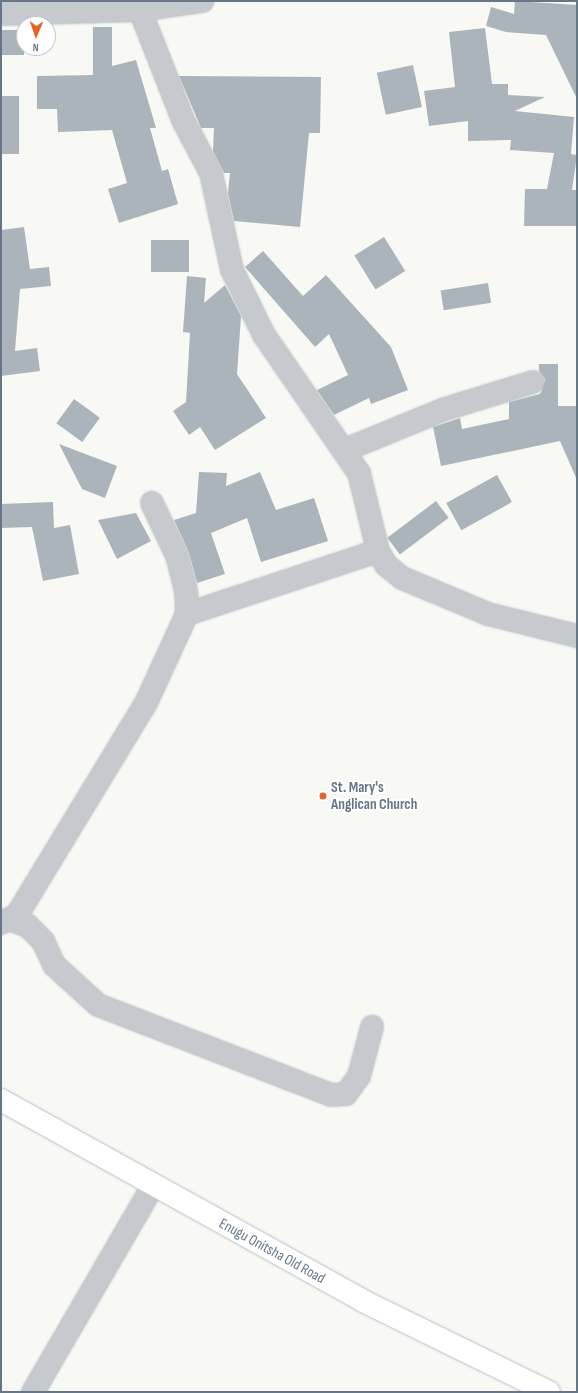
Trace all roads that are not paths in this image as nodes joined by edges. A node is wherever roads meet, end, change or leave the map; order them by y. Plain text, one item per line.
1 (202, 1) edge
2 (140, 10) junction
3 (1, 14) edge
4 (533, 382) dead end
5 (345, 450) junction
6 (152, 503) dead end
7 (378, 551) junction
8 (187, 614) junction
9 (577, 636) edge
10 (6, 922) edge
11 (372, 1027) dead end
12 (1, 1100) edge
13 (153, 1186) junction
14 (33, 1392) edge
15 (549, 1392) edge

1 - 2 street
2 - 3 street
2 - 5 street
4 - 5 street
5 - 7 street
6 - 8 street
7 - 8 street
7 - 9 street
8 - 10 street
10 - 11 street
12 - 13 main road, Enugu Onitsha Old Road
13 - 14 street
13 - 15 main road, Enugu Onitsha Old Road

